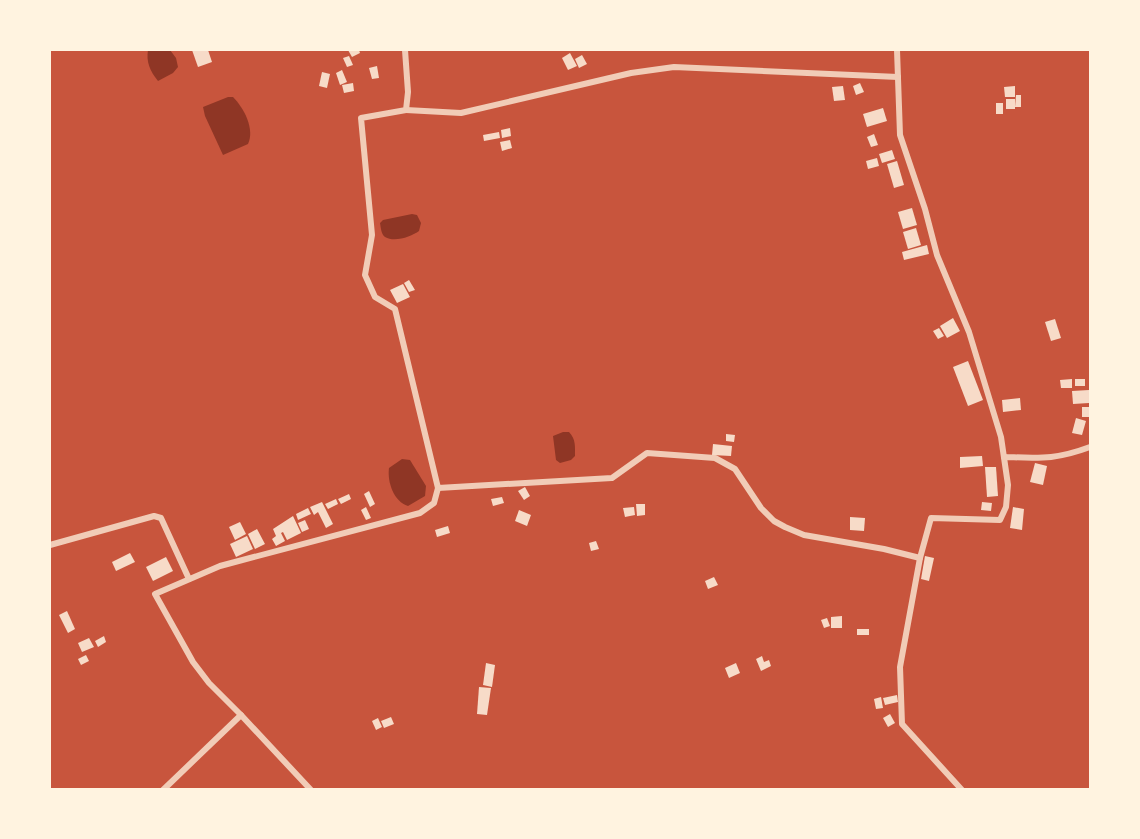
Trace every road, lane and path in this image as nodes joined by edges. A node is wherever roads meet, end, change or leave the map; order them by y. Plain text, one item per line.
1 (405, 50) edge
2 (897, 50) edge
3 (898, 78) junction
4 (406, 110) junction
5 (1090, 447) edge
6 (1004, 457) junction
7 (438, 488) junction
8 (50, 546) edge
9 (920, 558) junction
10 (189, 579) junction
11 (241, 715) junction
12 (166, 789) edge
13 (311, 789) edge
14 (962, 789) edge

1 - 4 street
2 - 3 street
3 - 4 street
3 - 6 street
4 - 7 street
5 - 6 street
6 - 9 street
7 - 9 street
7 - 10 street
8 - 10 street
9 - 14 street
10 - 11 street
11 - 12 street
11 - 13 street

